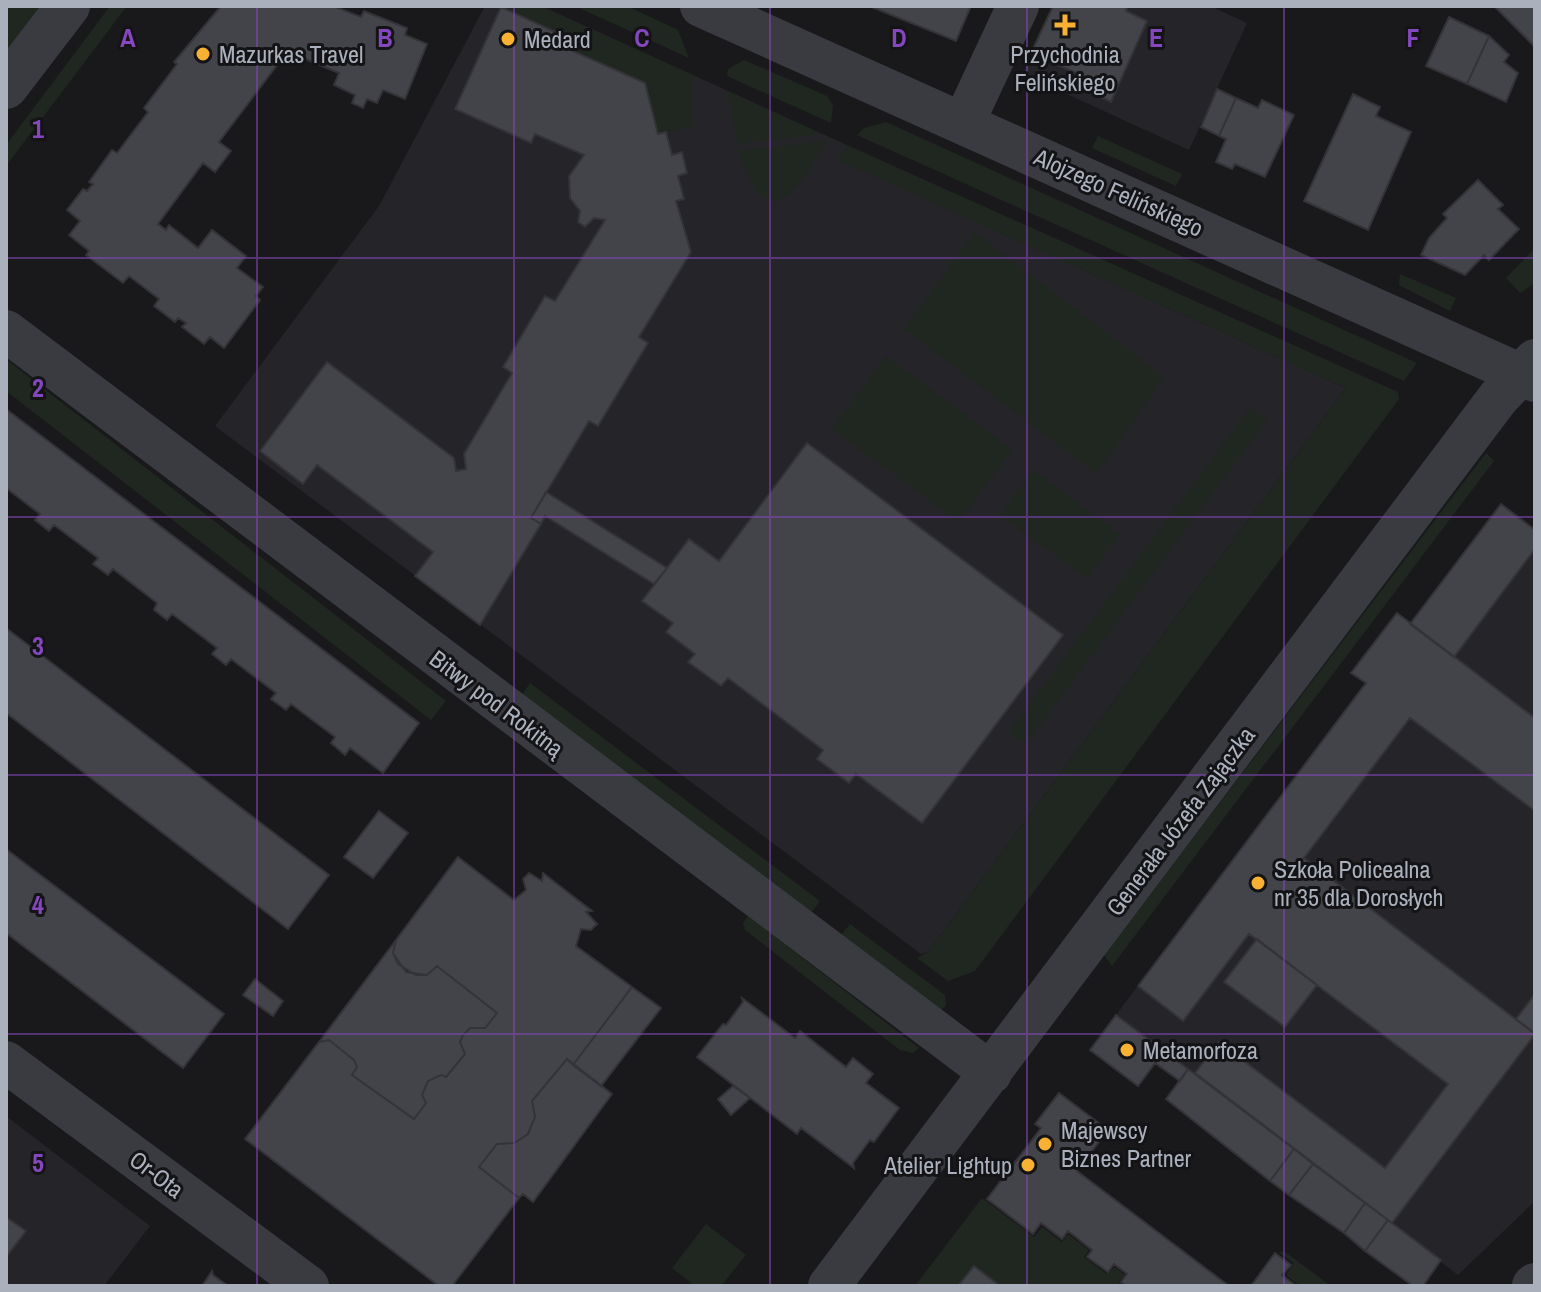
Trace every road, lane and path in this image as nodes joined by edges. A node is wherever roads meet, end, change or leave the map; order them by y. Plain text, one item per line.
1 (68, 6) edge
2 (701, 6) edge
3 (1018, 6) edge
4 (6, 87) edge
5 (963, 124) junction
6 (6, 331) edge
7 (1530, 372) edge
8 (6, 1062) edge
9 (991, 1073) junction
10 (308, 1286) edge
11 (829, 1286) edge

1 - 4 street
2 - 5 street, Alojzego Felińskiego
3 - 5 street
5 - 7 street, Alojzego Felińskiego
6 - 9 street, Bitwy pod Rokitną
7 - 9 street, Generała Józefa Zajączka
8 - 10 street, Or-Ota
9 - 11 street, Generała Józefa Zajączka

